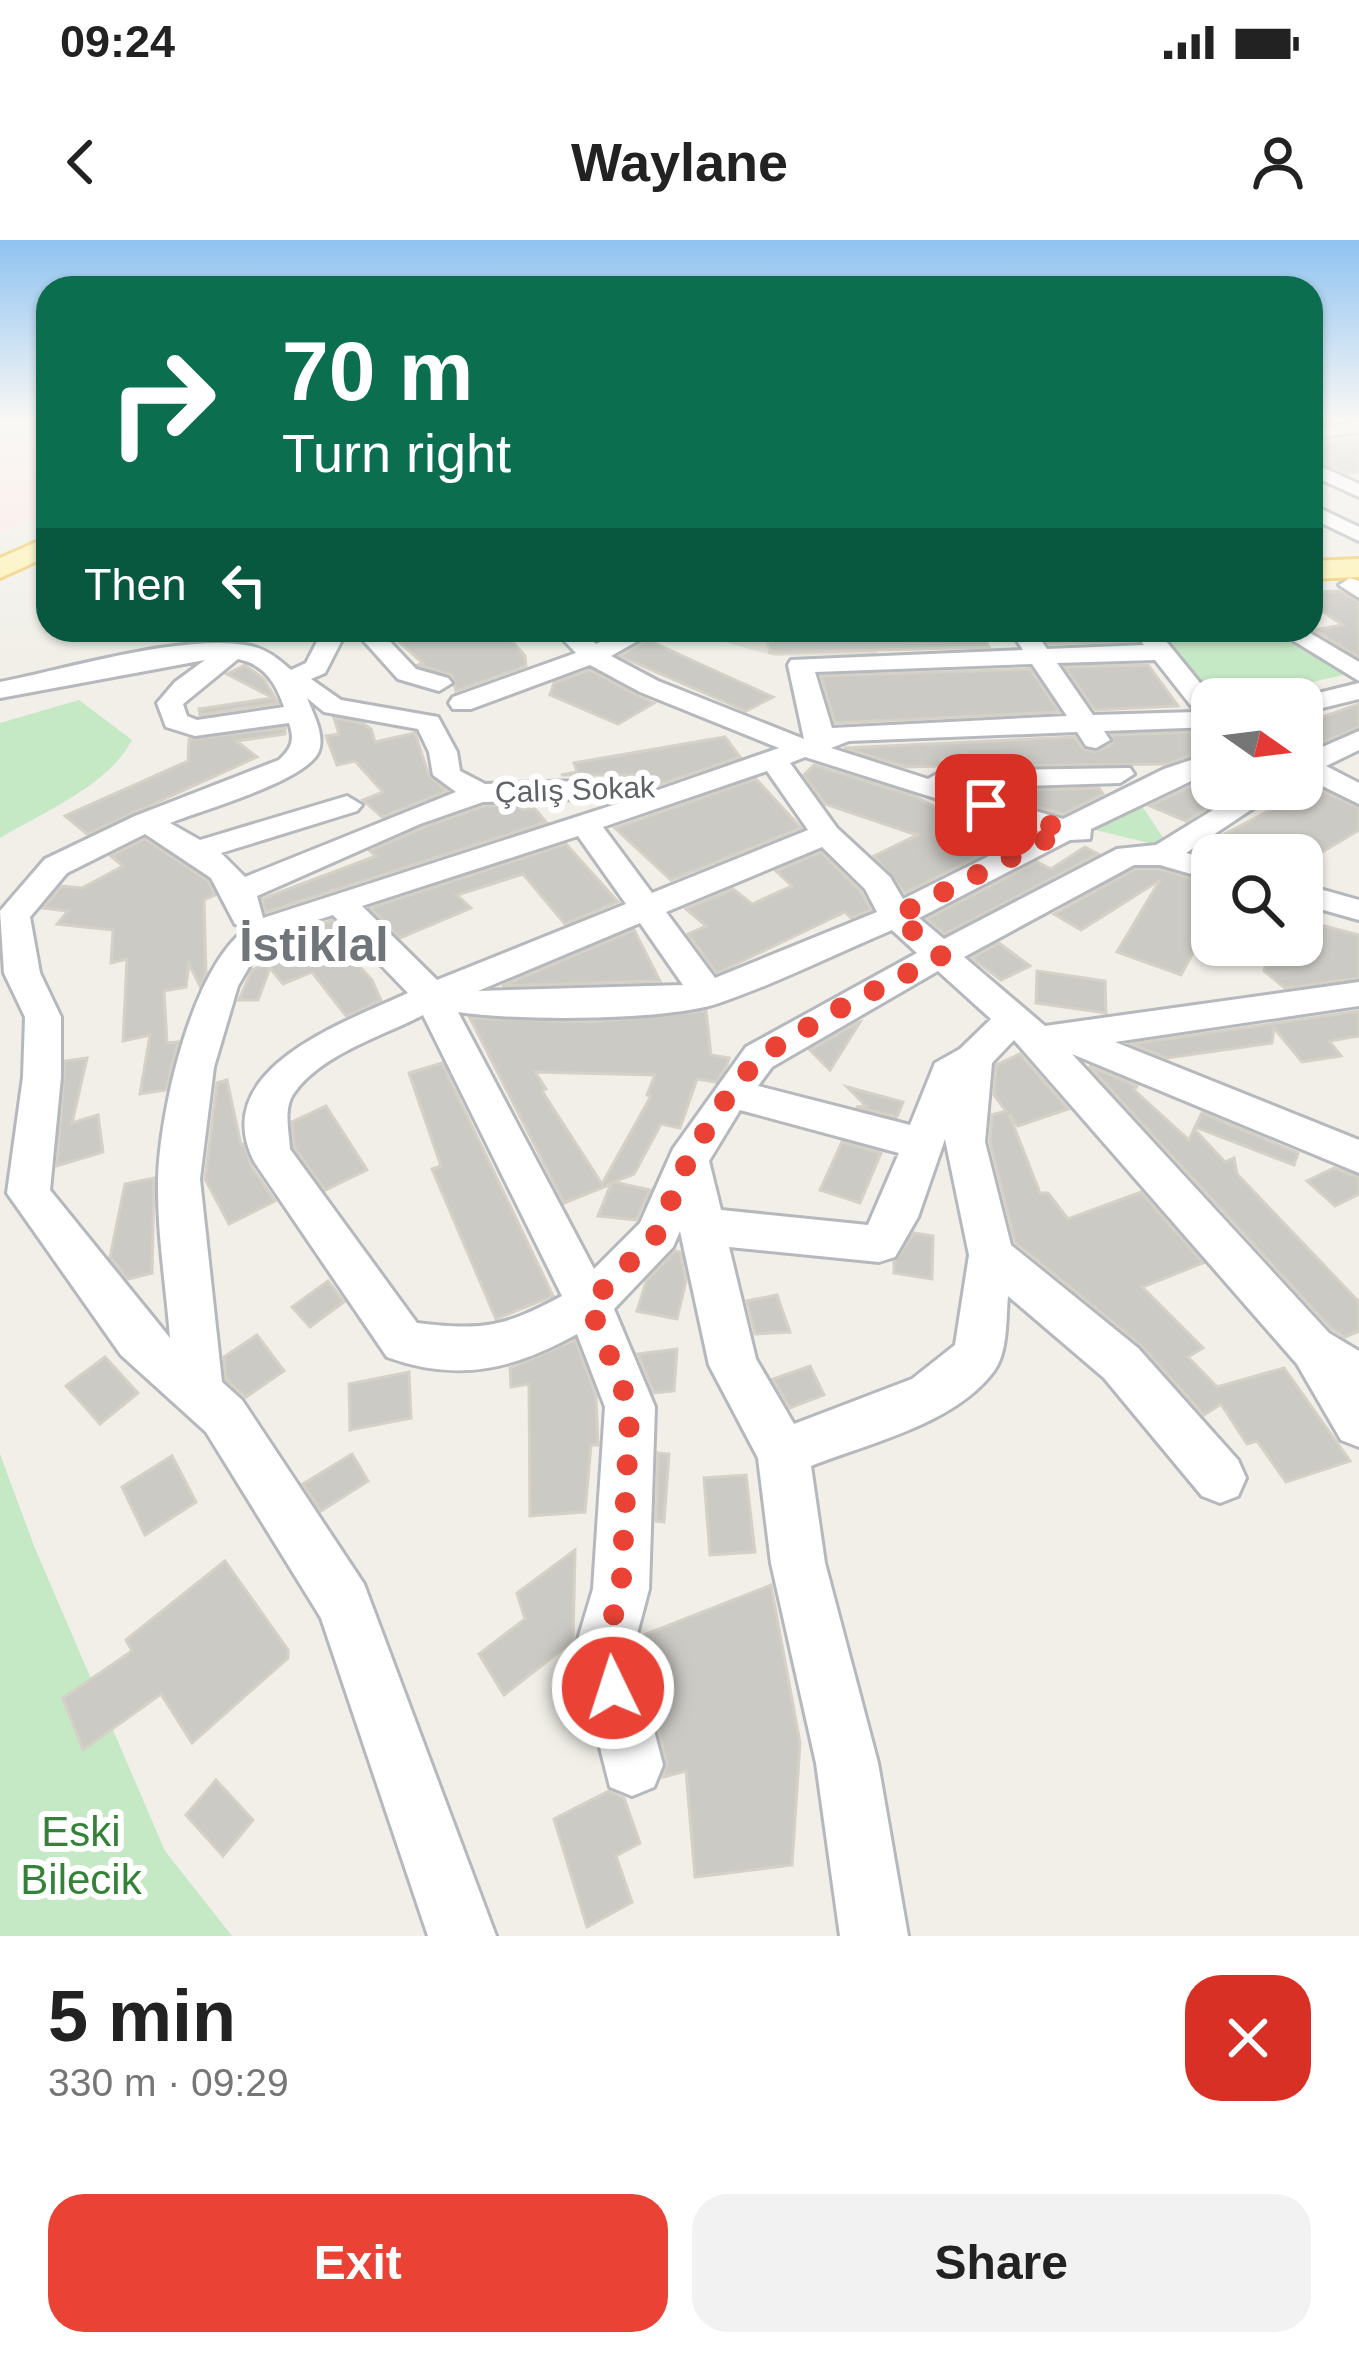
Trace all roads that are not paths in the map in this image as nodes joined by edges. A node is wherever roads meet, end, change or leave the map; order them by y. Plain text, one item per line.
1 (1323, 516) edge
2 (1359, 535) edge
3 (36, 541) edge
4 (36, 551) edge
5 (0, 558) edge
6 (1323, 562) edge
7 (1323, 568) edge
8 (0, 569) edge
9 (1357, 582) edge
10 (192, 642) edge
11 (329, 642) edge
12 (377, 642) edge
13 (578, 642) edge
14 (620, 642) edge
15 (1030, 642) edge
16 (1155, 642) edge
17 (1303, 642) edge
18 (234, 651) junction
19 (1163, 652) junction
20 (184, 653) junction
21 (591, 656) junction
22 (1041, 659) junction
23 (974, 678) junction
24 (439, 683) dead end
25 (1358, 687) edge
26 (1191, 689) edge
27 (0, 690) edge
28 (294, 696) junction
29 (1323, 698) edge
30 (462, 703) dead end
31 (1191, 718) edge
32 (1084, 724) junction
33 (1000, 728) junction
34 (1359, 739) edge
35 (815, 745) junction
36 (1323, 756) edge
37 (774, 761) junction
38 (1191, 767) edge
39 (1323, 776) edge
40 (907, 781) junction
41 (1127, 785) junction
42 (699, 787) junction
43 (480, 793) junction
44 (1359, 795) edge
45 (347, 805) dead end
46 (1233, 810) edge
47 (584, 821) junction
48 (146, 822) junction
49 (1065, 830) junction
50 (826, 834) junction
51 (196, 851) junction
52 (1160, 856) junction
53 (1191, 864) edge
54 (239, 892) junction
55 (1323, 901) edge
56 (340, 902) junction
57 (648, 907) junction
58 (1359, 910) edge
59 (896, 916) junction
60 (244, 946) junction
61 (941, 956) junction
62 (708, 994) junction
63 (1359, 994) edge
64 (432, 996) junction
65 (1041, 1032) junction
66 (973, 1059) junction
67 (730, 1093) junction
68 (921, 1143) junction
69 (1359, 1157) edge
70 (688, 1160) junction
71 (699, 1226) junction
72 (991, 1255) junction
73 (589, 1304) junction
74 (1312, 1348) junction
75 (1359, 1377) edge
76 (197, 1390) junction
77 (1359, 1423) edge
78 (783, 1453) junction
79 (1220, 1478) dead end
80 (632, 1765) dead end
81 (462, 1936) edge
82 (874, 1936) edge

1 - 2 street
2 - 6 street
3 - 5 main road
4 - 8 main road
7 - 9 main road
10 - 20 street
11 - 28 street
12 - 24 street
13 - 21 street
14 - 21 street
15 - 22 street
16 - 19 street
17 - 25 street
18 - 20 street
18 - 28 street
18 - 28 street
19 - 22 street
19 - 26 street
20 - 27 street
21 - 30 street
21 - 35 street
22 - 23 street
22 - 32 street
23 - 33 street
23 - 35 street
25 - 29 street
28 - 43 street, Çalış Sokak
28 - 48 street
31 - 32 street
32 - 33 street
32 - 41 street
33 - 35 street
34 - 36 street
35 - 37 street
35 - 40 street
37 - 42 street
37 - 50 street
38 - 41 street
39 - 44 street
40 - 41 street
40 - 49 street
41 - 49 street
42 - 43 street, Çalış Sokak
42 - 47 street
43 - 54 street
45 - 51 street
46 - 52 street
47 - 56 street
47 - 57 street
48 - 51 street
48 - 76 street
49 - 52 street
49 - 59 street
50 - 57 street
50 - 59 street
51 - 54 street
52 - 53 street
52 - 61 street
54 - 60 street
55 - 58 street
56 - 60 street
56 - 64 street
57 - 62 street
57 - 64 street
59 - 61 street
59 - 62 street
60 - 76 street
61 - 65 street
61 - 67 street
62 - 64 street
63 - 65 street
64 - 73 street
64 - 73 street
65 - 66 street
65 - 69 street
65 - 74 street
66 - 68 street
66 - 72 street
67 - 68 street
67 - 70 street
68 - 71 street
70 - 71 street
70 - 73 street
71 - 78 street
72 - 78 street
72 - 79 street
73 - 80 street
74 - 75 street
74 - 77 street
76 - 81 street
78 - 82 street

